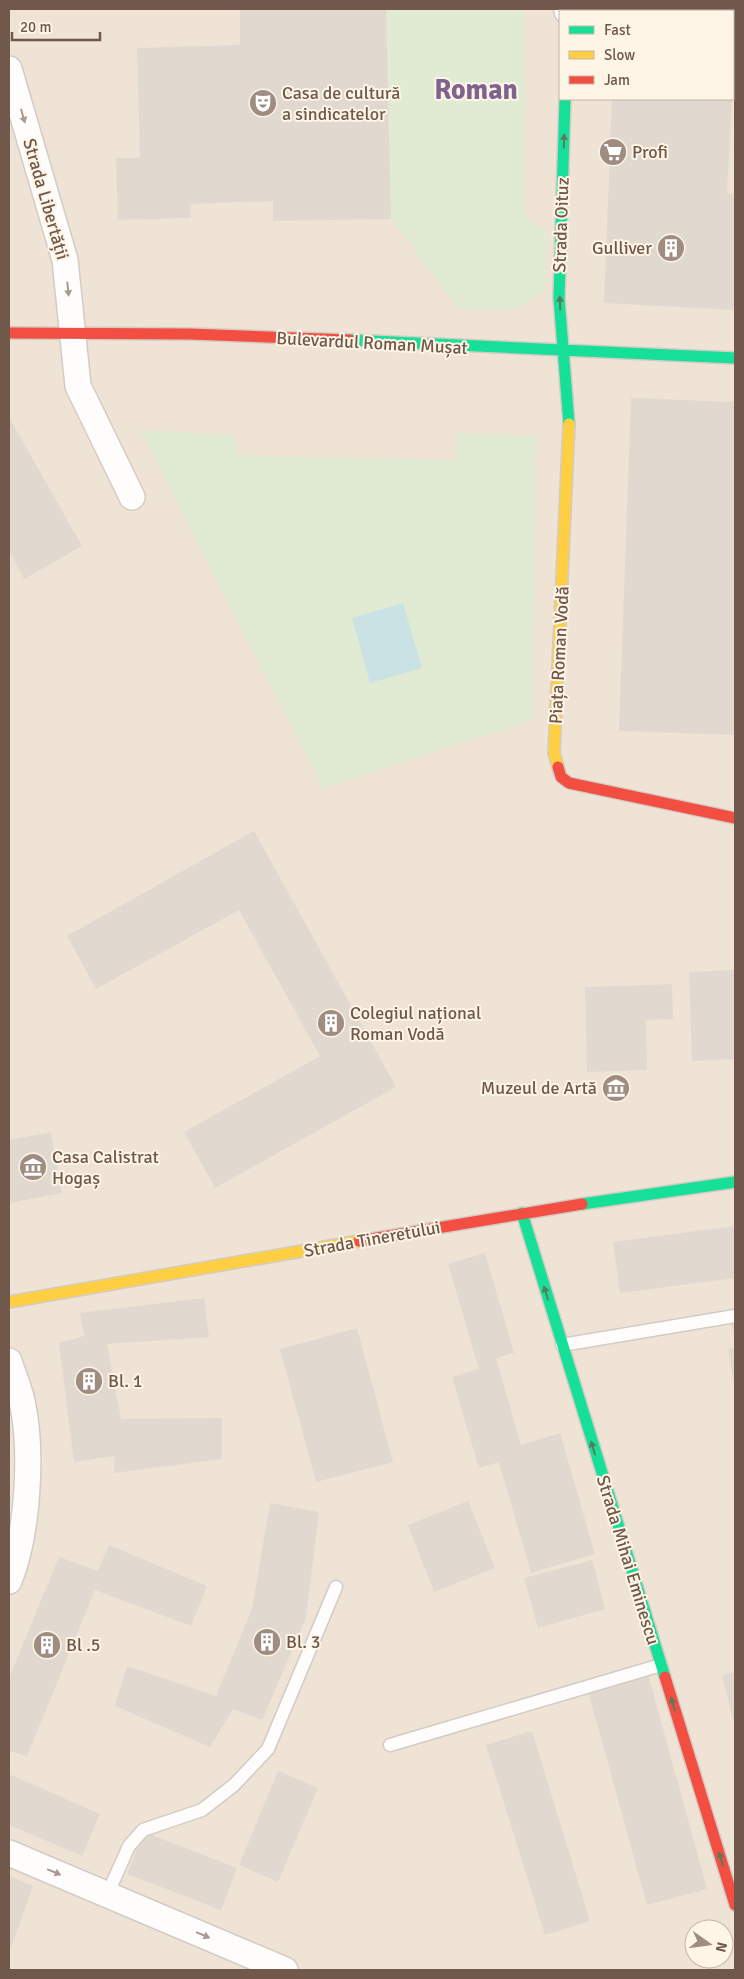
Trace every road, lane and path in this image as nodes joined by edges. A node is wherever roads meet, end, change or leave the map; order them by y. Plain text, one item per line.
1 (9, 69) edge
2 (565, 100) edge
3 (9, 332) edge
4 (72, 332) junction
5 (562, 352) junction
6 (735, 358) edge
7 (132, 497) dead end
8 (735, 818) edge
9 (735, 1182) edge
10 (522, 1214) junction
11 (9, 1302) edge
12 (735, 1316) edge
13 (562, 1345) junction
14 (9, 1361) edge
15 (9, 1581) edge
16 (336, 1587) dead end
17 (661, 1664) junction
18 (390, 1745) dead end
19 (9, 1853) edge
20 (107, 1895) junction
21 (735, 1905) edge
22 (285, 1970) edge

1 -> 4 street, Strada Libertății
5 -> 2 street, Strada Oituz
3 - 4 street, Bulevardul Roman Mușat
4 - 5 street, Bulevardul Roman Mușat
4 - 7 street
5 - 6 street, Bulevardul Roman Mușat
5 - 8 street, Piața Roman Vodă
9 - 10 street, Strada Tineretului
10 - 11 street, Strada Tineretului
13 -> 10 street, Strada Mihai Eminescu
12 - 13 lane
17 -> 13 street, Strada Mihai Eminescu
14 - 15 street
16 - 20 lane
17 - 18 lane
21 -> 17 street, Strada Mihai Eminescu
19 -> 20 street
20 -> 22 street

